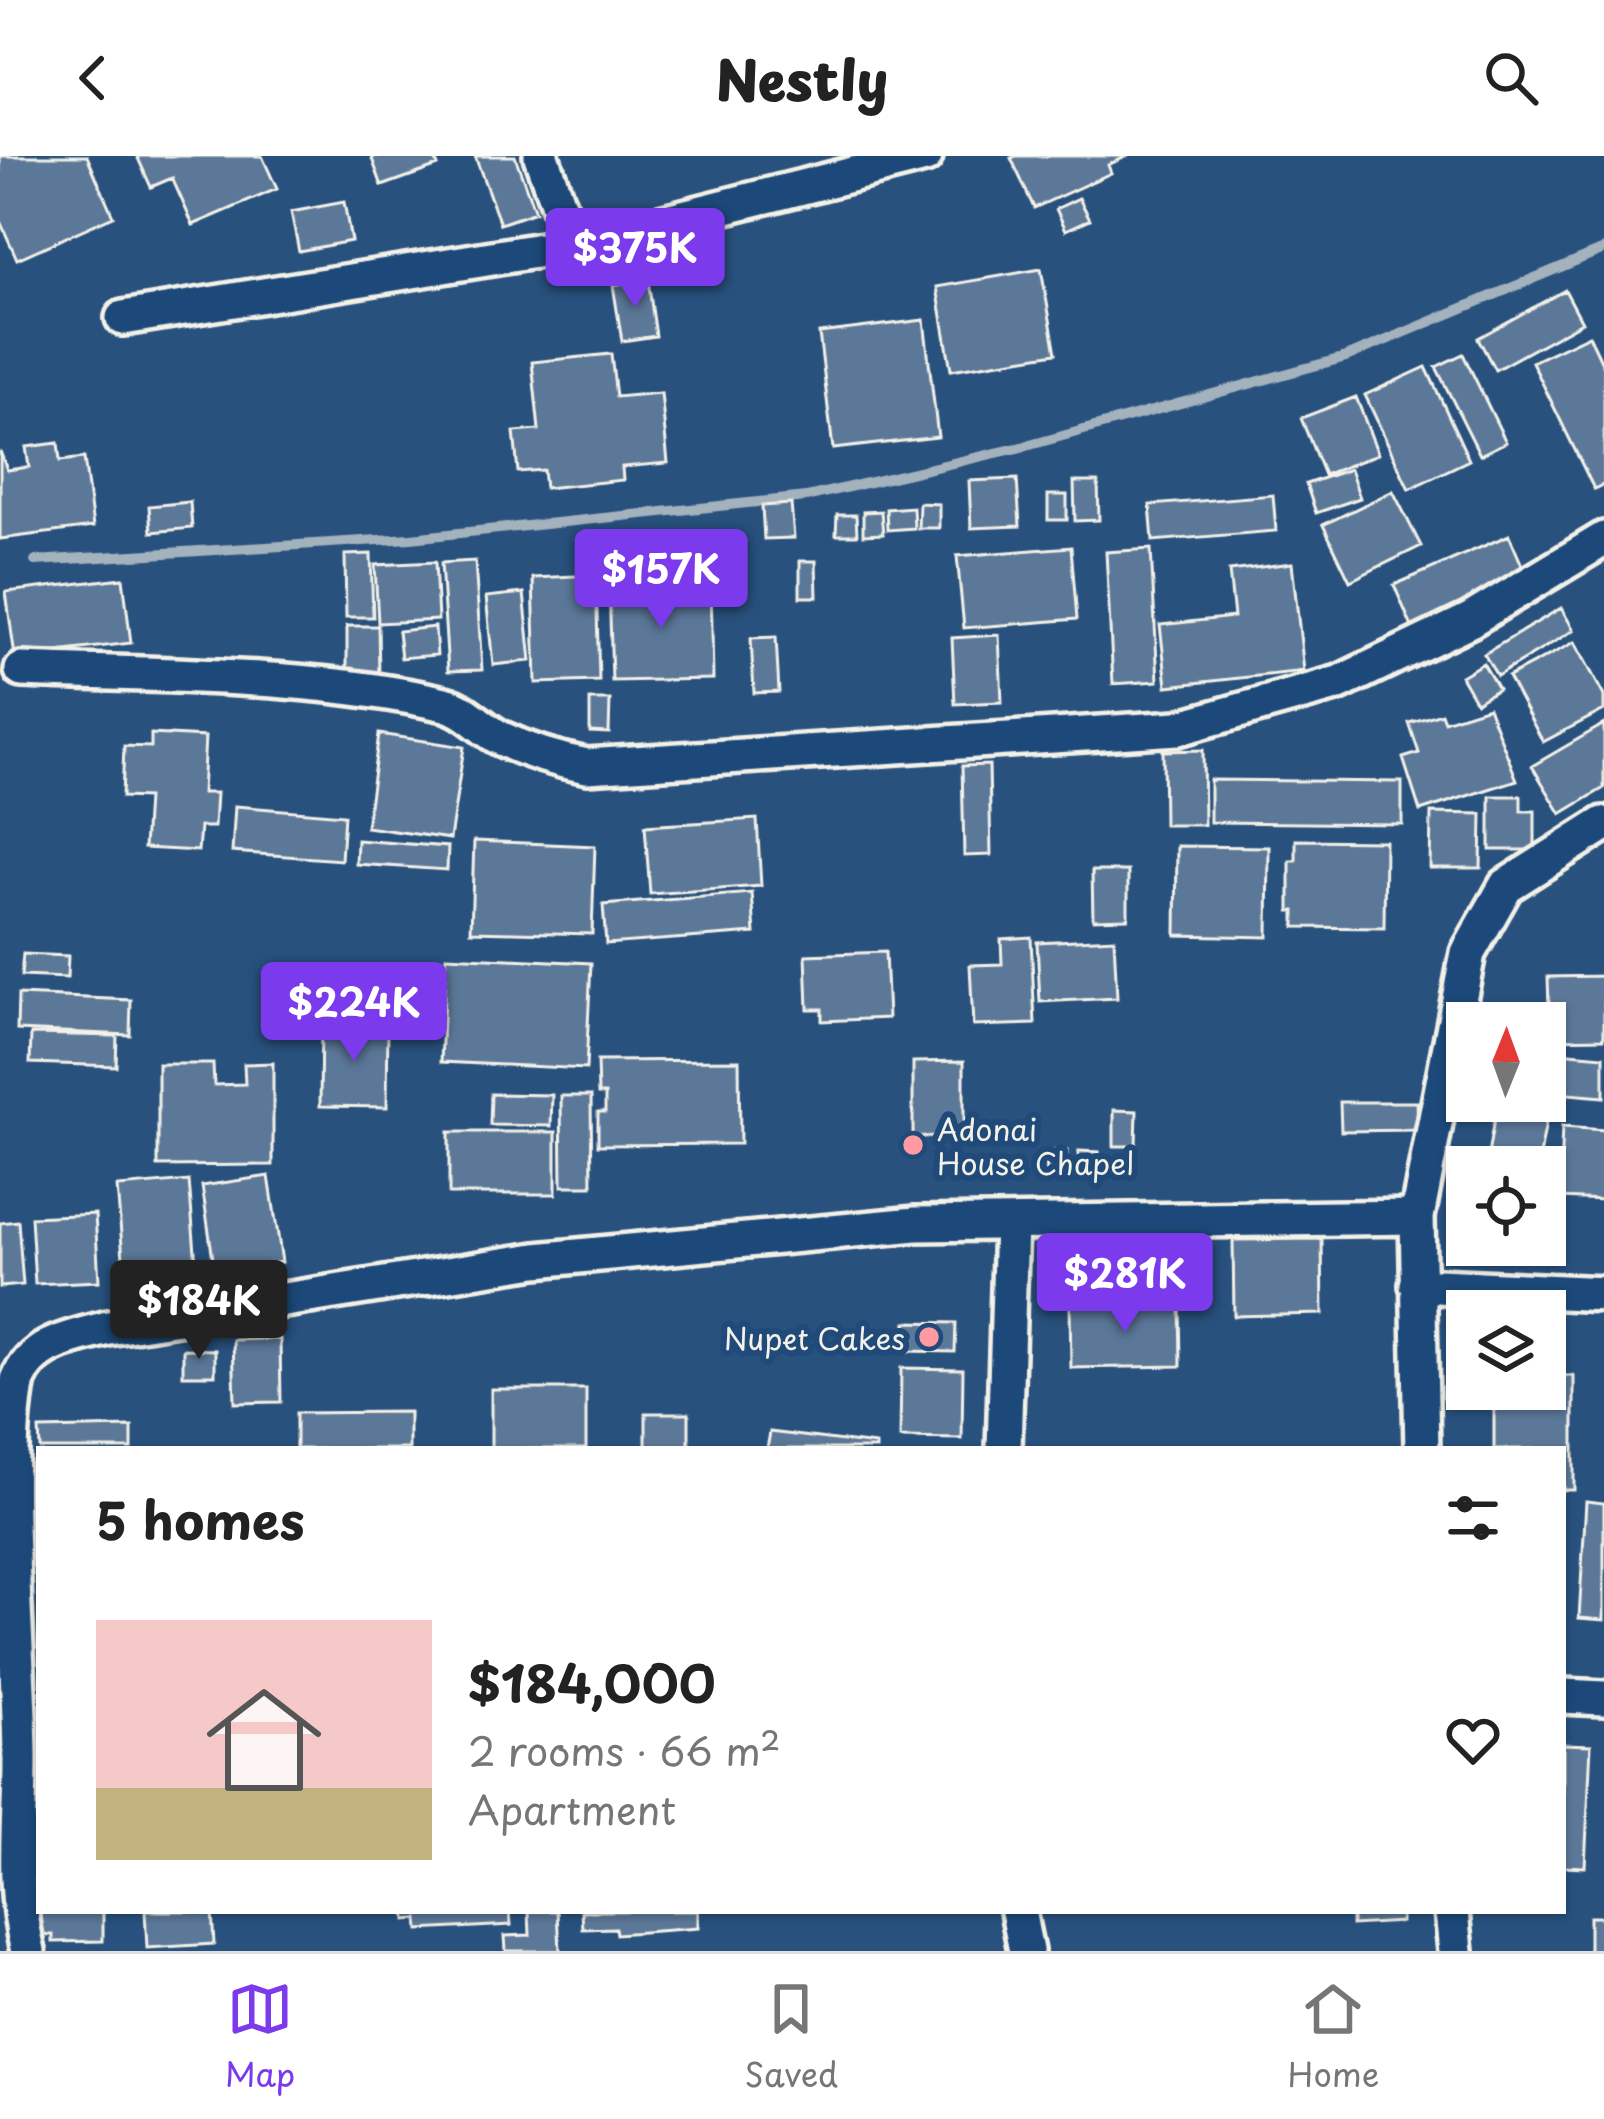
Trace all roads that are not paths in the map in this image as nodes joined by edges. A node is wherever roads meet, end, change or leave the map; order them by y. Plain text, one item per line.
1 (541, 156) edge
2 (926, 156) edge
3 (572, 244) junction
4 (123, 318) dead end
5 (1604, 539) edge
6 (22, 670) dead end
7 (1604, 824) edge
8 (1417, 1217) junction
9 (1011, 1223) junction
10 (1417, 1286) junction
11 (1604, 1294) edge
12 (1, 1432) edge
13 (1004, 1446) edge
14 (1422, 1446) edge
15 (1566, 1696) edge
16 (1604, 1698) edge
17 (20, 1761) edge
18 (1019, 1914) edge
19 (1452, 1914) edge
20 (28, 1951) edge
21 (1026, 1951) edge
22 (1456, 1951) edge

1 - 3 street
2 - 3 street
3 - 4 street
5 - 6 street
7 - 8 street
8 - 9 street
8 - 10 street
9 - 12 street
9 - 13 street
10 - 11 street
10 - 14 street
12 - 17 street
15 - 16 street
17 - 20 street
18 - 21 street
19 - 22 street

